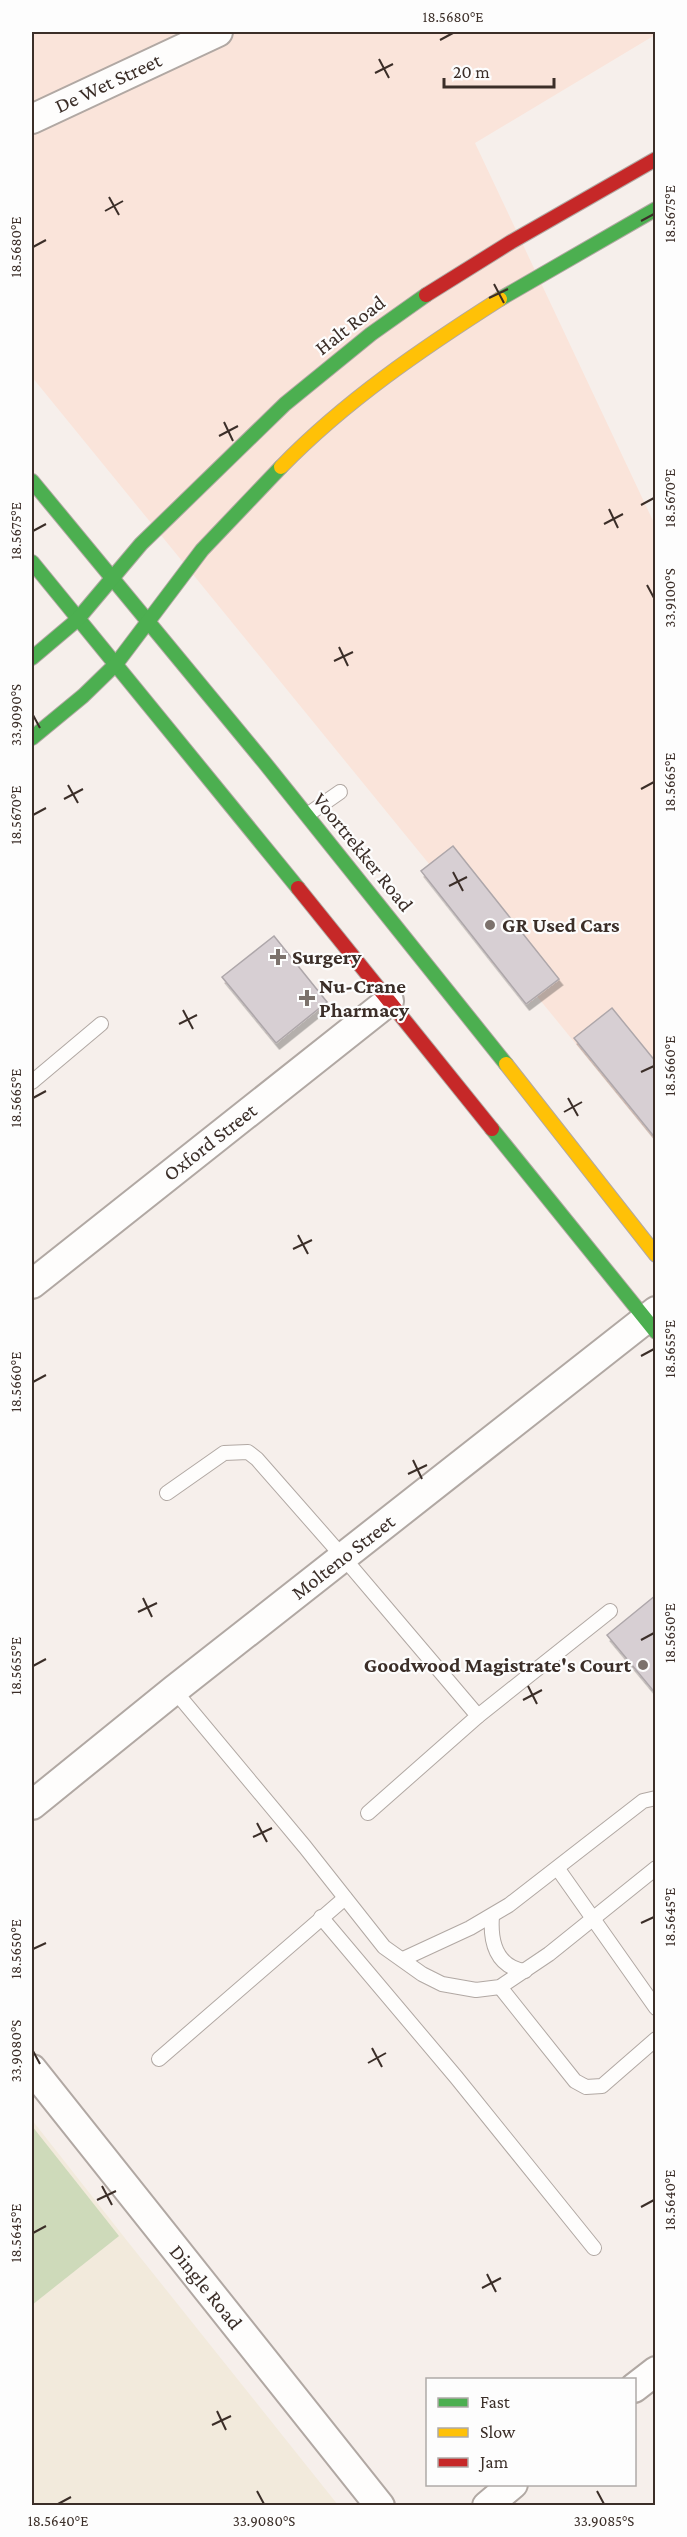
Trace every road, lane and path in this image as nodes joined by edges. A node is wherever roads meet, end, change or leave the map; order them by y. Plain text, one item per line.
1 (218, 32) edge
2 (188, 38) edge
3 (32, 119) edge
4 (656, 159) edge
5 (656, 209) edge
6 (32, 481) edge
7 (32, 562) edge
8 (112, 577) junction
9 (78, 619) junction
10 (149, 621) junction
11 (32, 658) edge
12 (116, 663) junction
13 (32, 738) edge
14 (339, 792) dead end
15 (307, 816) junction
16 (389, 1001) junction
17 (101, 1024) dead end
18 (32, 1082) edge
19 (656, 1255) edge
20 (32, 1284) edge
21 (652, 1321) edge
22 (166, 1493) dead end
23 (344, 1557) junction
24 (610, 1611) dead end
25 (174, 1690) junction
26 (478, 1716) junction
27 (656, 1798) edge
28 (32, 1805) edge
29 (368, 1813) dead end
30 (656, 1868) edge
31 (558, 1869) junction
32 (345, 1898) junction
33 (492, 1916) junction
34 (321, 1917) junction
35 (593, 1918) junction
36 (403, 1959) junction
37 (525, 1971) junction
38 (500, 1987) junction
39 (656, 2008) edge
40 (656, 2039) edge
41 (159, 2059) dead end
42 (32, 2069) edge
43 (594, 2248) dead end
44 (656, 2371) edge
45 (636, 2386) edge
46 (510, 2486) edge
47 (380, 2505) edge
48 (486, 2505) edge

1 - 2 street, De Wet Street
2 - 3 street, De Wet Street
4 - 8 main road, Halt Road
5 - 10 main road
6 - 8 main road, Voortrekker Road
7 - 9 main road
8 - 9 main road, Halt Road
8 - 10 main road, Voortrekker Road
9 - 11 main road, Halt Road
9 - 12 main road
10 - 12 main road
10 - 15 main road, Voortrekker Road
12 - 13 main road
12 - 16 main road
14 - 15 lane
15 - 19 main road, Voortrekker Road
16 - 20 street, Oxford Street
16 - 21 main road
17 - 18 lane
21 - 23 street, Molteno Street
22 - 23 lane
23 - 25 street, Molteno Street
23 - 26 lane
24 - 26 lane
25 - 28 street, Molteno Street
25 - 32 lane
26 - 29 lane
27 - 31 lane
30 - 35 lane
31 - 33 lane
31 - 35 lane
32 - 34 lane
32 - 36 lane
33 - 36 lane
33 - 37 lane
34 - 41 lane
34 - 43 lane
35 - 37 lane
35 - 39 lane
36 - 38 lane
37 - 38 lane
38 - 40 lane
42 - 47 street, Dingle Road
44 - 45 street
46 - 48 street

